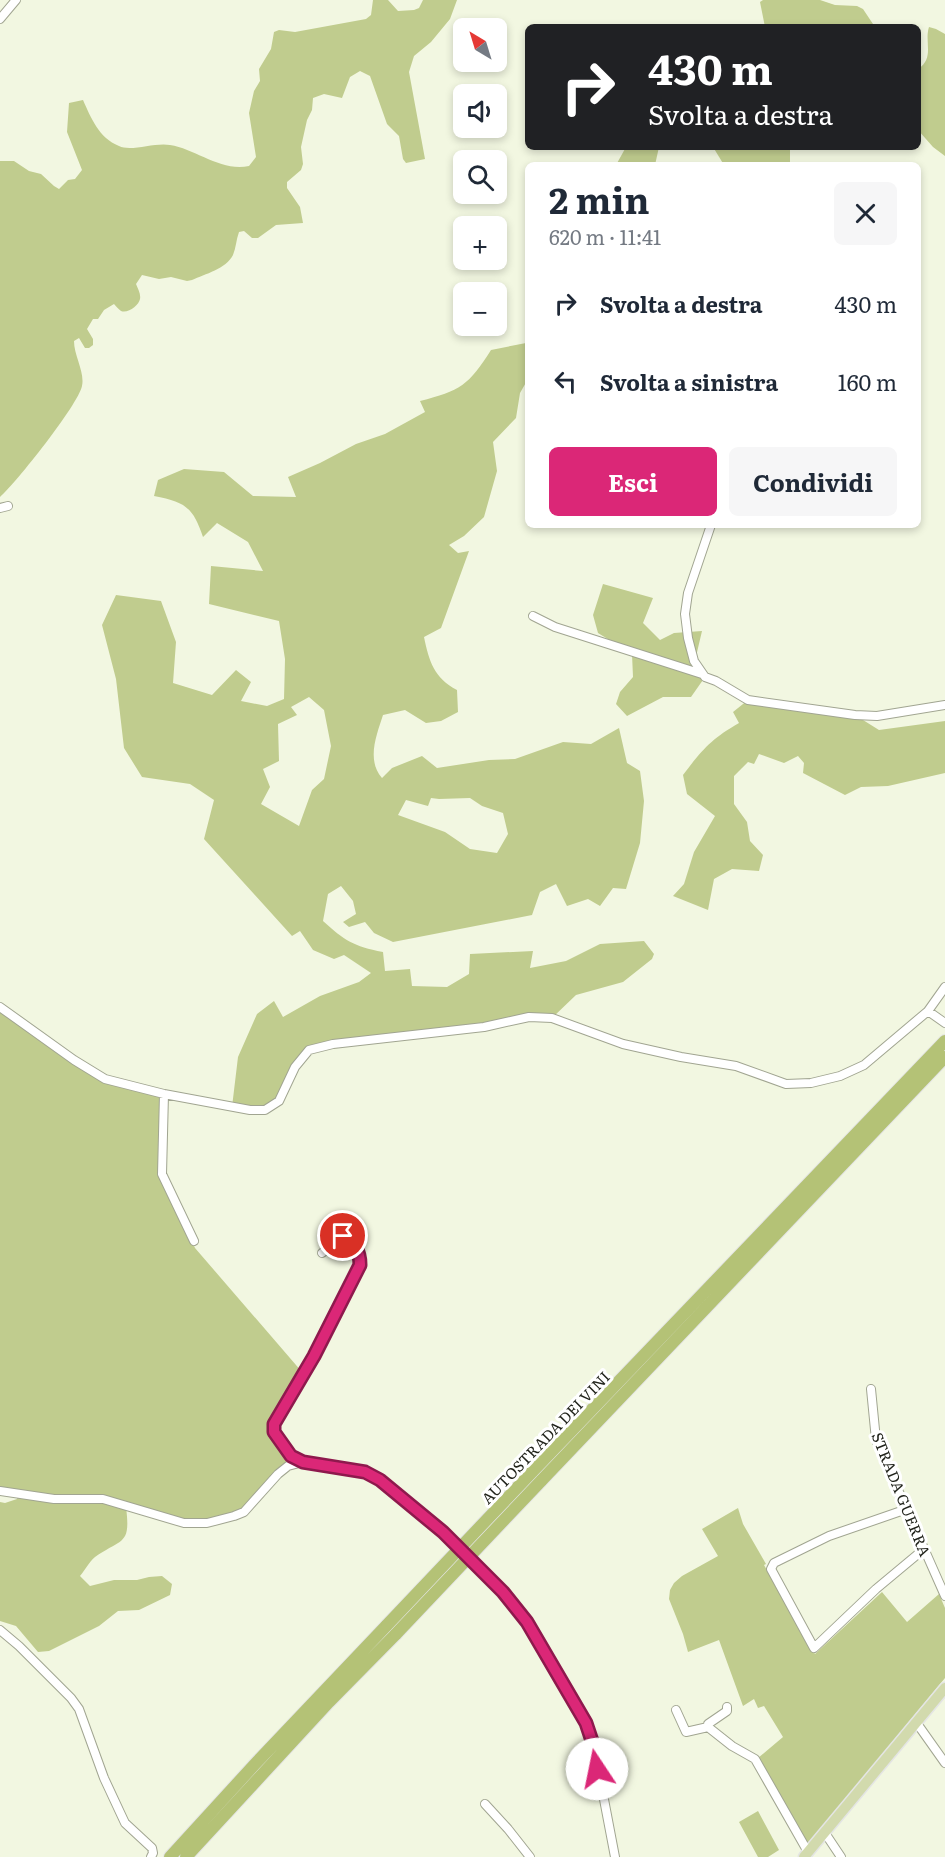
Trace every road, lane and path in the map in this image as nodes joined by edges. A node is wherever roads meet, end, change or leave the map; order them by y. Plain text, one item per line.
1 (16, 0) edge
2 (0, 19) edge
3 (710, 528) edge
4 (533, 616) dead end
5 (702, 674) junction
6 (945, 705) edge
7 (945, 987) edge
8 (0, 1008) edge
9 (928, 1011) junction
10 (945, 1023) edge
11 (943, 1048) edge
12 (164, 1094) junction
13 (194, 1242) dead end
14 (322, 1252) dead end
15 (871, 1389) dead end
16 (303, 1462) junction
17 (0, 1491) edge
18 (907, 1509) junction
19 (924, 1549) junction
20 (945, 1596) edge
21 (392, 1629) junction
22 (0, 1630) edge
23 (945, 1688) edge
24 (727, 1707) dead end
25 (676, 1710) dead end
26 (916, 1722) junction
27 (708, 1727) junction
28 (945, 1763) edge
29 (485, 1804) dead end
30 (825, 1833) junction
31 (806, 1855) edge
32 (151, 1857) edge
33 (170, 1857) edge
34 (186, 1857) edge
35 (530, 1857) edge
36 (615, 1857) edge
37 (841, 1857) edge

1 - 2 street
3 - 5 street
4 - 5 street
5 - 6 street
7 - 9 street
8 - 12 street
9 - 10 street
9 - 12 street
11 - 21 highway, AUTOSTRADA DEI VINI, bridge
12 - 13 street
14 - 16 street
15 - 18 street, STRADA GUERRA
16 - 17 street
16 - 36 street
18 - 19 street, STRADA GUERRA
18 - 19 street
19 - 20 street, STRADA GUERRA
21 - 33 highway, AUTOSTRADA DEI VINI
21 - 34 highway, AUTOSTRADA DEI VINI
22 - 32 street
23 - 26 main road
24 - 27 street
25 - 27 street
26 - 28 street
26 - 30 main road
27 - 31 street
29 - 35 street
30 - 31 main road
30 - 37 street

